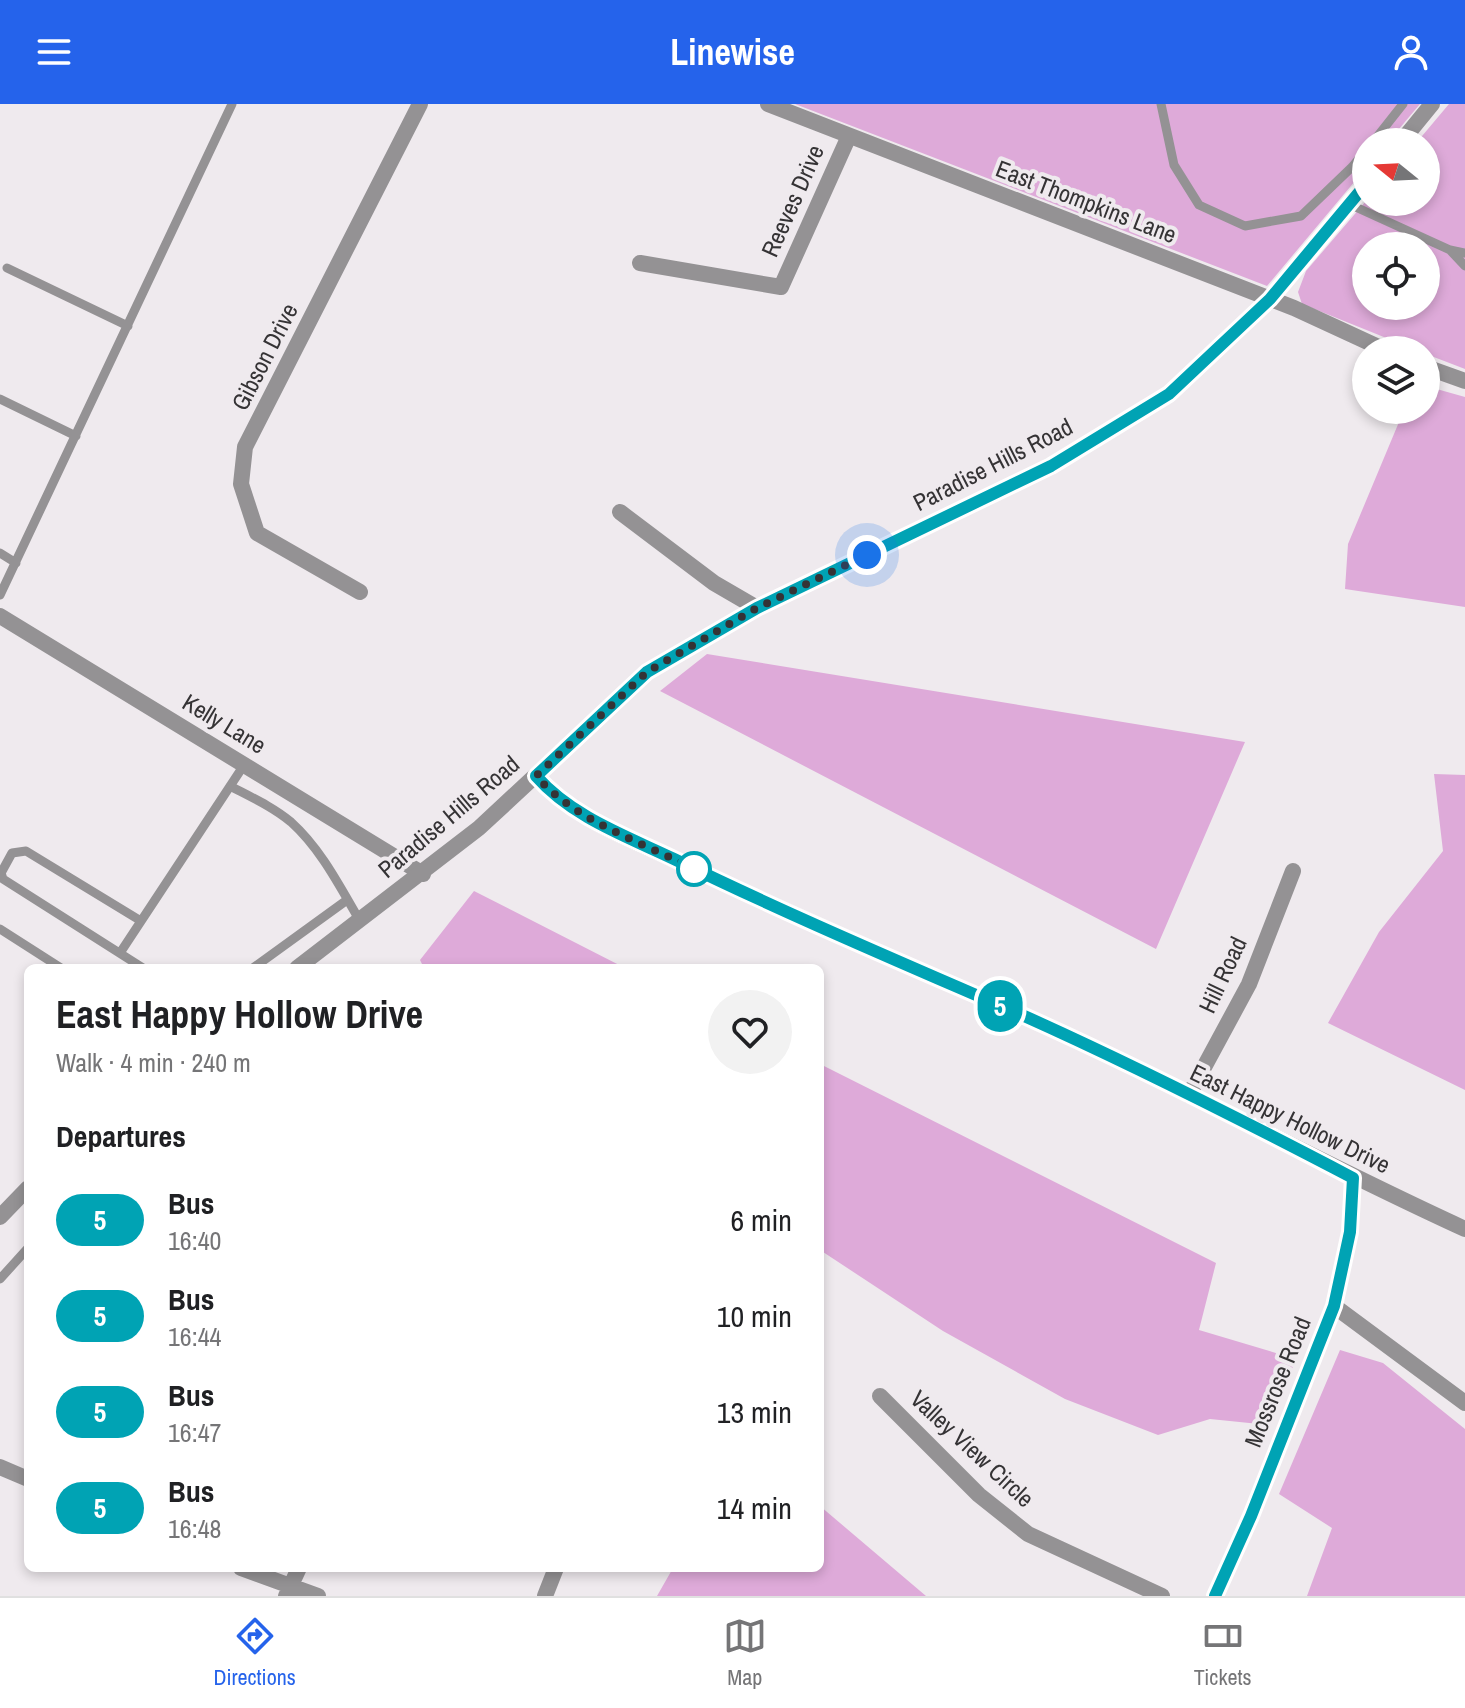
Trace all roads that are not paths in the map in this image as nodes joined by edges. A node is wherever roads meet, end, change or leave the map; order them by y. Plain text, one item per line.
1 (232, 104) edge
2 (420, 104) edge
3 (768, 104) edge
4 (1161, 104) edge
5 (1403, 104) edge
6 (1432, 104) edge
7 (1384, 128) edge
8 (1412, 128) edge
9 (849, 136) junction
10 (1352, 167) edge
11 (1352, 200) edge
12 (1349, 204) junction
13 (1450, 250) junction
14 (1465, 253) edge
15 (640, 263) dead end
16 (1465, 266) edge
17 (7, 268) dead end
18 (1270, 299) junction
19 (128, 326) junction
20 (1355, 336) edge
21 (1440, 372) edge
22 (1465, 381) edge
23 (0, 399) edge
24 (76, 436) junction
25 (620, 512) dead end
26 (0, 553) edge
27 (16, 563) junction
28 (360, 592) dead end
29 (0, 595) edge
30 (757, 608) junction
31 (0, 616) edge
32 (244, 765) junction
33 (536, 776) junction
34 (230, 786) junction
35 (1293, 871) dead end
36 (423, 874) junction
37 (347, 900) junction
38 (141, 921) junction
39 (360, 921) junction
40 (0, 929) edge
41 (297, 937) junction
42 (120, 953) junction
43 (312, 957) junction
44 (55, 964) edge
45 (137, 964) edge
46 (259, 964) edge
47 (302, 964) edge
48 (1189, 1095) junction
49 (1353, 1178) junction
50 (24, 1192) edge
51 (0, 1217) edge
52 (1465, 1229) edge
53 (24, 1252) edge
54 (0, 1279) edge
55 (1334, 1306) junction
56 (880, 1396) dead end
57 (1465, 1403) edge
58 (0, 1467) edge
59 (24, 1477) edge
60 (250, 1572) edge
61 (554, 1572) edge
62 (289, 1590) edge
63 (318, 1596) edge
64 (545, 1596) edge
65 (1162, 1596) edge
66 (1215, 1596) edge

1 - 19 lane
2 - 28 street, Gibson Drive
3 - 9 street, East Thompkins Lane
4 - 10 lane
5 - 7 lane
6 - 8 street
9 - 15 street, Reeves Drive
9 - 18 street, East Thompkins Lane
11 - 12 street, Paradise Hills Road
12 - 13 lane
12 - 18 street, Paradise Hills Road
13 - 14 lane
13 - 16 lane
17 - 19 lane
18 - 20 street, East Thompkins Lane
18 - 30 street, Paradise Hills Road
19 - 24 lane
21 - 22 street
23 - 24 lane
24 - 27 lane
25 - 30 street
26 - 27 lane
27 - 29 lane
30 - 33 street, Paradise Hills Road
31 - 32 street, Kelly Lane
32 - 34 lane
32 - 36 street, Kelly Lane
33 - 36 street, Paradise Hills Road
33 - 48 street, East Happy Hollow Drive
34 - 37 lane
34 - 38 lane
35 - 48 street, Hill Road
36 - 39 street, Paradise Hills Road
37 - 39 lane
37 - 41 lane
38 - 42 lane
38 - 42 lane
39 - 43 street, Paradise Hills Road
40 - 44 lane
41 - 43 lane
41 - 46 lane
42 - 45 lane
43 - 47 street, Paradise Hills Road
48 - 49 street, East Happy Hollow Drive
49 - 52 street, East Happy Hollow Drive
49 - 55 street, Mossrose Road
50 - 51 street
53 - 54 lane
55 - 57 street
55 - 66 street, Mossrose Road
56 - 65 street, Valley View Circle
58 - 59 street
60 - 62 street
61 - 64 street
62 - 63 street

